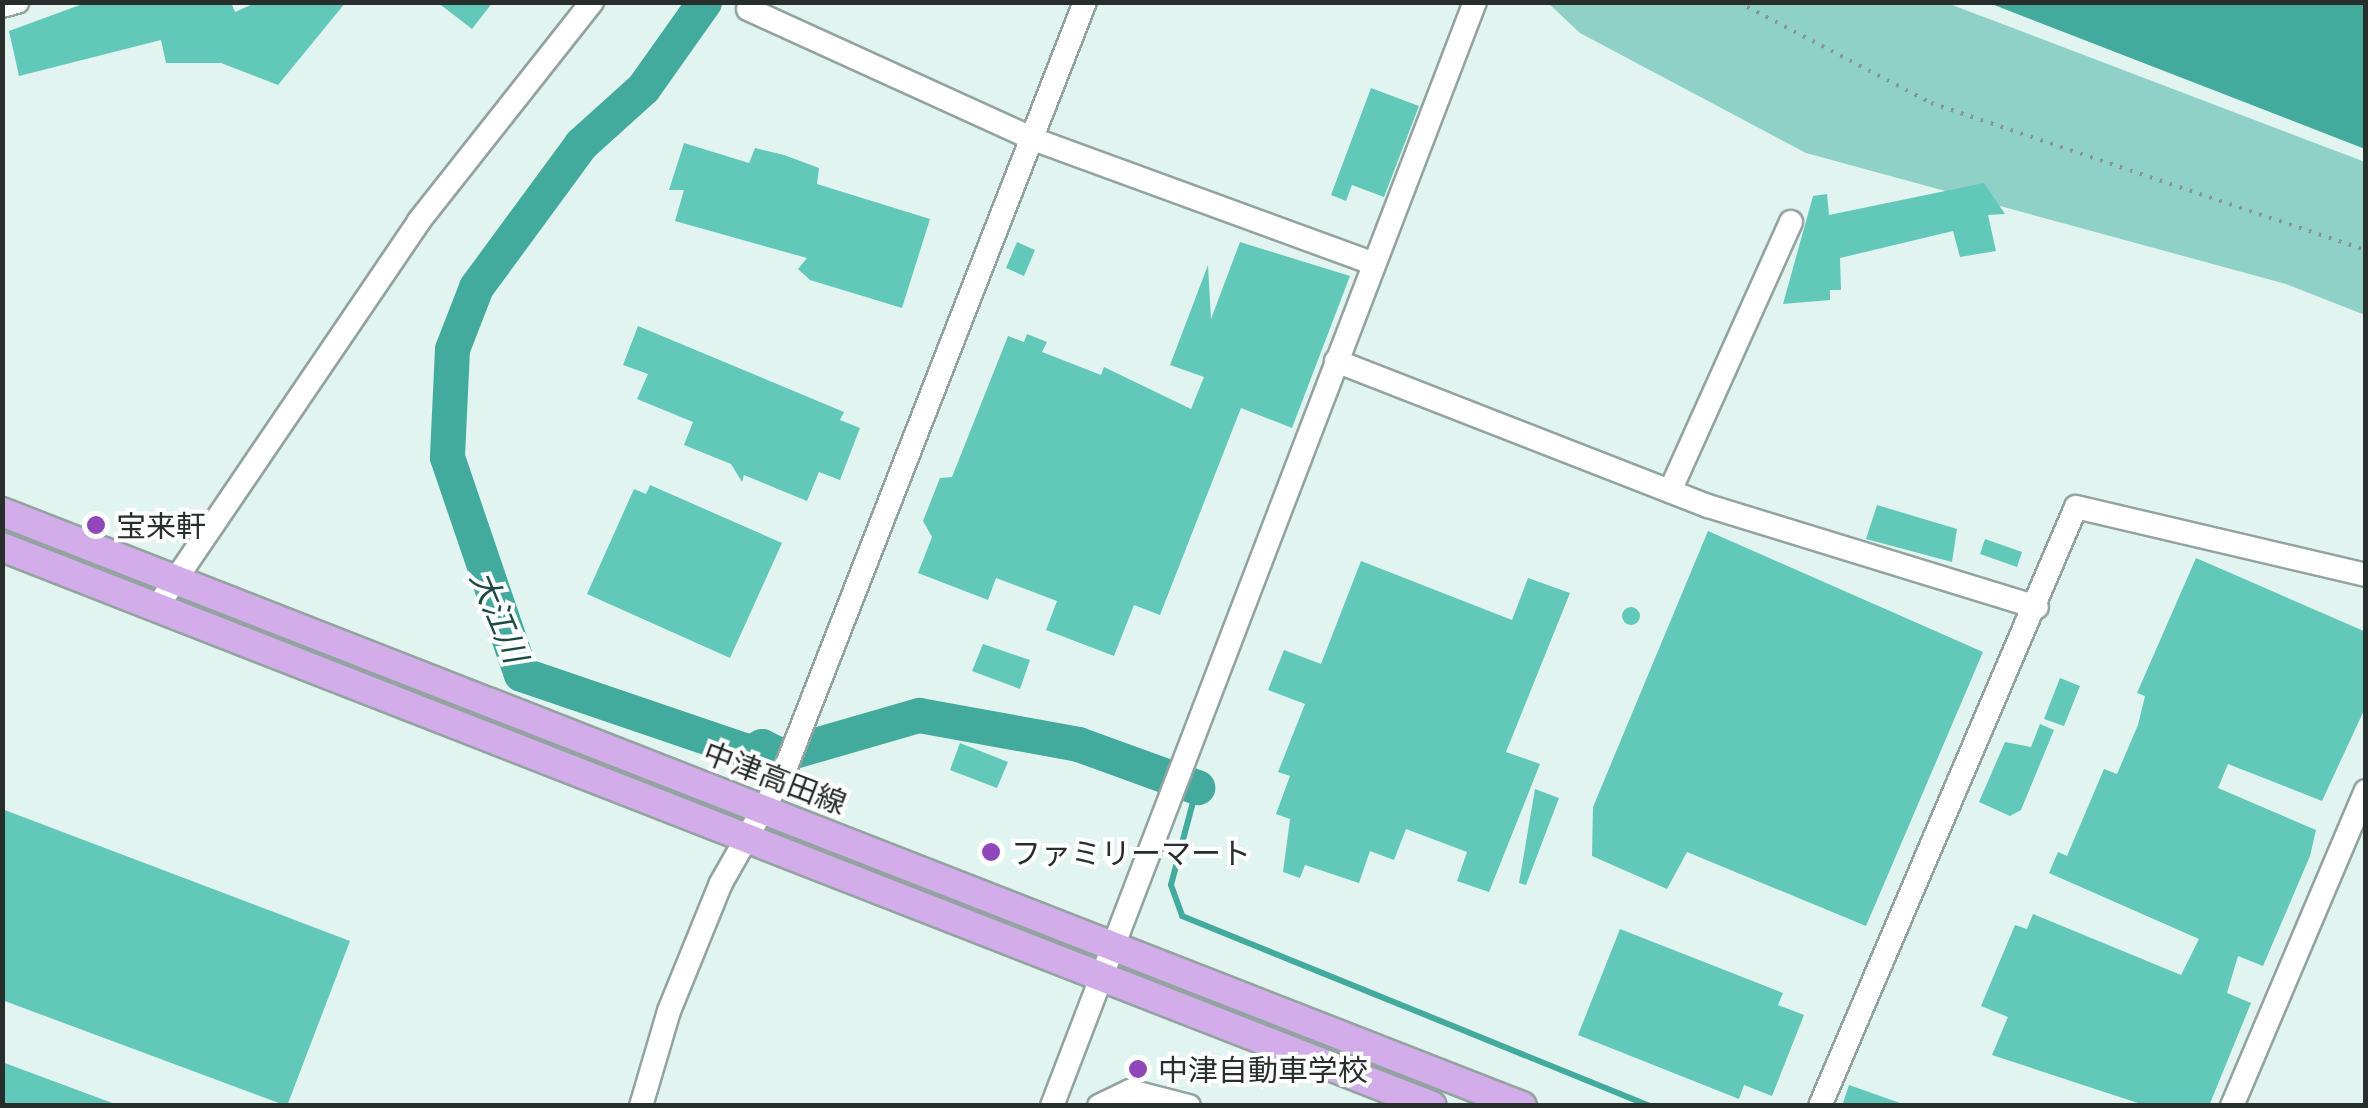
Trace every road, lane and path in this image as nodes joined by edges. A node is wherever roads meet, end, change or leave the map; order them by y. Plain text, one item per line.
1 (17, 2) edge
2 (592, 2) edge
3 (1085, 2) edge
4 (1738, 2) edge
5 (1475, 3) edge
6 (2, 6) edge
7 (748, 9) dead end
8 (1034, 138) junction
9 (1790, 222) dead end
10 (2366, 250) edge
11 (1374, 264) junction
12 (1336, 361) junction
13 (1670, 491) junction
14 (2, 512) edge
15 (2, 547) edge
16 (2366, 576) edge
17 (172, 578) junction
18 (157, 606) junction
19 (2037, 606) junction
20 (2366, 791) edge
21 (766, 808) junction
22 (748, 834) junction
23 (1118, 947) junction
24 (1107, 977) junction
25 (641, 1106) edge
26 (1052, 1106) edge
27 (1099, 1106) edge
28 (1190, 1106) edge
29 (1432, 1106) edge
30 (1522, 1106) edge
31 (1820, 1106) edge
32 (2232, 1106) edge

1 - 6 street
2 - 17 street
3 - 8 street
4 - 10 path
5 - 11 street
7 - 8 street
8 - 11 street
8 - 21 street
9 - 13 street
11 - 12 street
12 - 13 street
12 - 23 street
13 - 19 street
14 - 17 main road, 中津高田線
15 - 18 main road
16 - 19 street
17 - 18 street
17 - 21 main road, 中津高田線
18 - 22 main road
19 - 31 street
20 - 32 street
21 - 22 street
21 - 23 main road, 中津高田線
22 - 24 main road
22 - 25 street
23 - 24 street
23 - 30 main road, 中津高田線
24 - 26 street
24 - 29 main road
27 - 28 street

